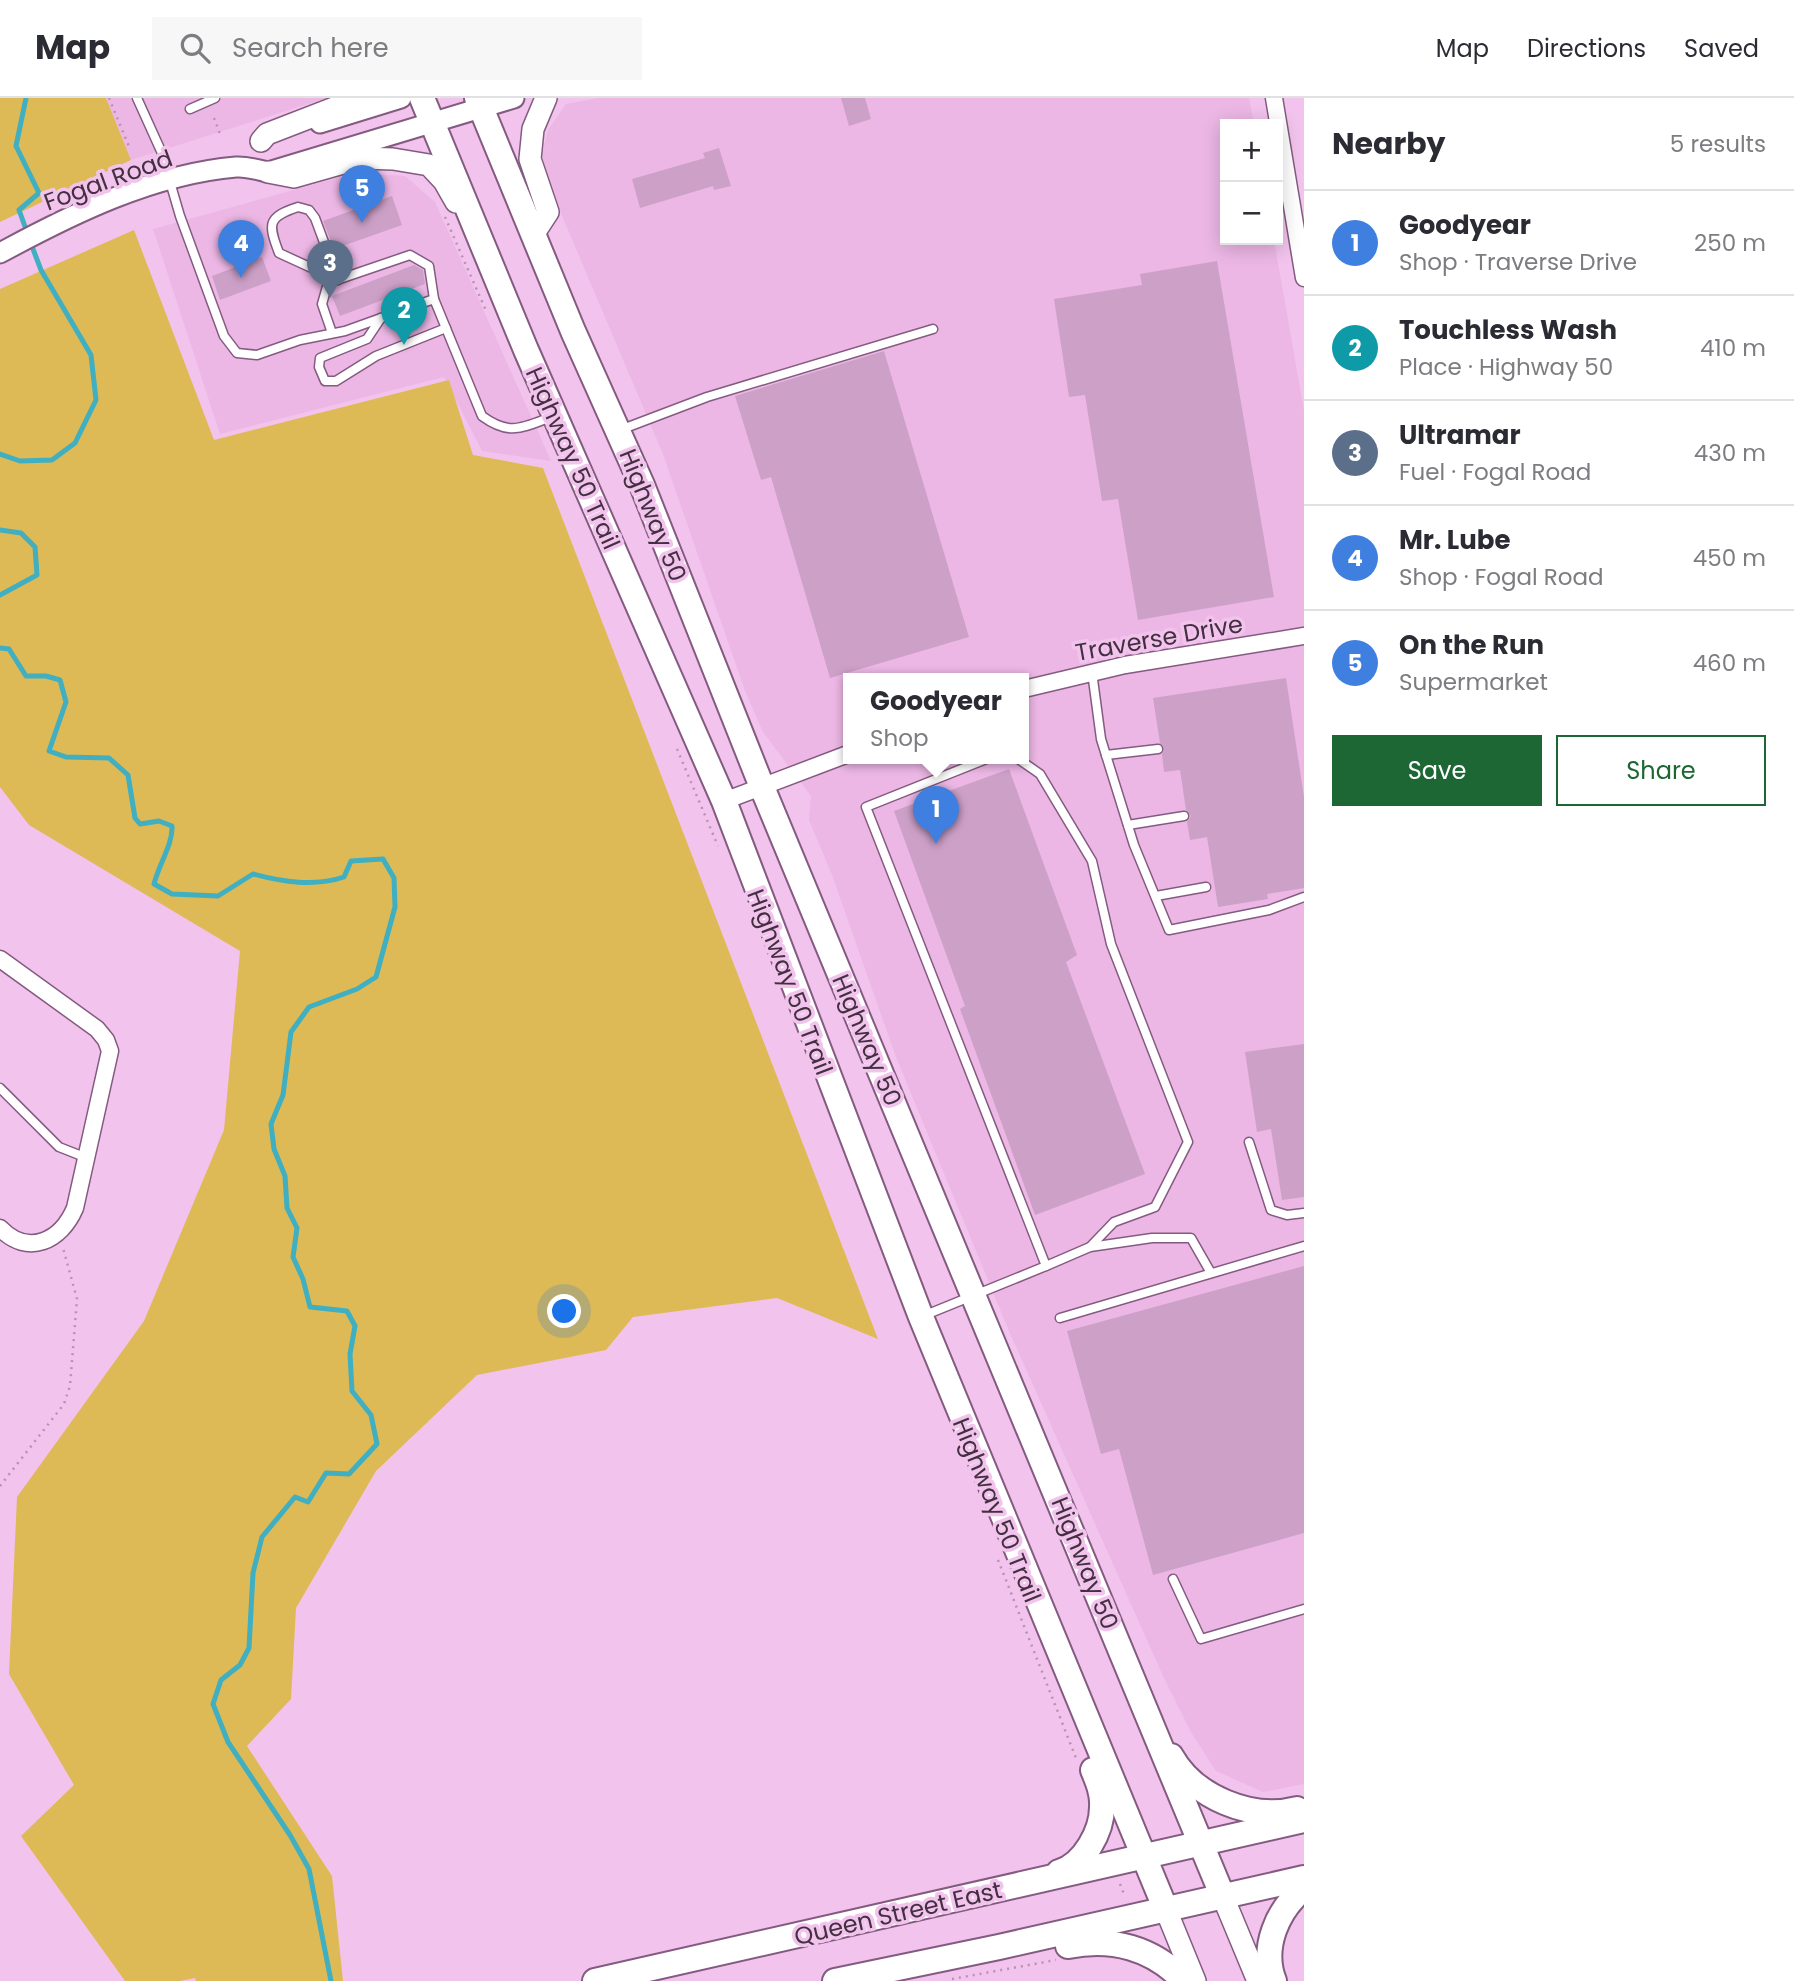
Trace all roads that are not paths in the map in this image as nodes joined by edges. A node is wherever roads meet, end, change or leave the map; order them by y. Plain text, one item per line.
1 (137, 98) edge
2 (215, 98) edge
3 (360, 98) edge
4 (401, 98) edge
5 (422, 98) edge
6 (514, 98) edge
7 (546, 98) edge
8 (1274, 98) edge
9 (479, 103) edge
10 (190, 109) dead end
11 (432, 121) junction
12 (261, 141) junction
13 (238, 166) junction
14 (268, 172) junction
15 (170, 180) junction
16 (533, 235) junction
17 (483, 246) junction
18 (0, 253) edge
19 (1302, 253) edge
20 (1304, 278) edge
21 (338, 280) junction
22 (435, 299) junction
23 (381, 318) junction
24 (446, 328) junction
25 (933, 329) dead end
26 (332, 333) junction
27 (555, 415) junction
28 (618, 430) junction
29 (1304, 636) edge
30 (1092, 672) junction
31 (1029, 688) edge
32 (1158, 749) dead end
33 (1106, 755) junction
34 (843, 756) edge
35 (974, 764) edge
36 (1026, 764) edge
37 (762, 787) junction
38 (724, 801) junction
39 (1184, 816) dead end
40 (1128, 825) junction
41 (1206, 887) dead end
42 (1156, 896) junction
43 (1304, 897) edge
44 (0, 959) edge
45 (0, 1088) edge
46 (1249, 1142) dead end
47 (87, 1158) junction
48 (1304, 1213) edge
49 (0, 1228) edge
50 (1304, 1246) edge
51 (1090, 1247) junction
52 (1046, 1266) junction
53 (1211, 1273) junction
54 (973, 1295) junction
55 (921, 1317) junction
56 (1060, 1318) dead end
57 (1173, 1579) dead end
58 (1304, 1609) edge
59 (1122, 1652) junction
60 (1061, 1657) junction
61 (1304, 1807) edge
62 (1304, 1820) edge
63 (1201, 1845) junction
64 (1144, 1858) junction
65 (1304, 1878) edge
66 (1304, 1888) edge
67 (1223, 1897) junction
68 (1166, 1910) junction
69 (897, 1913) junction
70 (913, 1965) junction
71 (594, 1981) edge
72 (835, 1981) edge
73 (1184, 1981) edge
74 (1195, 1981) edge
75 (1258, 1981) edge
76 (1274, 1981) edge

1 - 15 lane
2 - 10 lane
3 - 12 main road
4 - 12 street
5 - 11 main road, Highway 50
6 - 9 street, Fogal Road
7 - 16 main road
8 - 19 street
9 - 11 street, Fogal Road
9 - 16 main road, Highway 50
11 - 14 street, Fogal Road
11 - 17 main road, Highway 50
12 - 13 street
13 - 14 street, Fogal Road
13 - 15 street, Fogal Road
14 - 17 main road
15 - 18 street, Fogal Road
15 - 26 lane
16 - 28 main road, Highway 50
17 - 27 main road, Highway 50
19 - 20 street
21 - 21 lane
21 - 22 lane
21 - 26 lane
22 - 23 lane
22 - 24 lane
23 - 24 lane
23 - 26 lane
24 - 27 lane
25 - 28 lane
27 - 38 main road, Highway 50
28 - 37 main road, Highway 50
29 - 30 street, Traverse Drive
30 - 31 street, Traverse Drive
30 - 33 lane
32 - 33 lane
33 - 40 lane
34 - 37 street
35 - 52 lane
36 - 51 lane
37 - 38 street
37 - 54 main road, Highway 50
38 - 55 main road, Highway 50
39 - 40 lane
40 - 42 lane
41 - 42 lane
42 - 43 lane
44 - 47 street
45 - 47 lane
46 - 48 lane
47 - 49 street
50 - 53 lane
51 - 52 lane
51 - 53 lane
52 - 54 lane
53 - 56 lane
54 - 55 lane
54 - 59 main road, Highway 50
55 - 60 main road, Highway 50
57 - 58 lane
59 - 61 main road
59 - 63 main road, Highway 50
60 - 64 main road, Highway 50
60 - 69 main road
62 - 63 main road, Queen Street East
63 - 64 main road, Queen Street East
63 - 67 main road, Highway 50
64 - 68 main road, Highway 50
64 - 69 main road, Queen Street East
65 - 67 main road
66 - 76 main road
67 - 68 main road
67 - 75 main road, Highway 50
68 - 70 main road
68 - 74 main road, Highway 50
69 - 71 main road, Queen Street East
70 - 72 main road
70 - 73 main road

